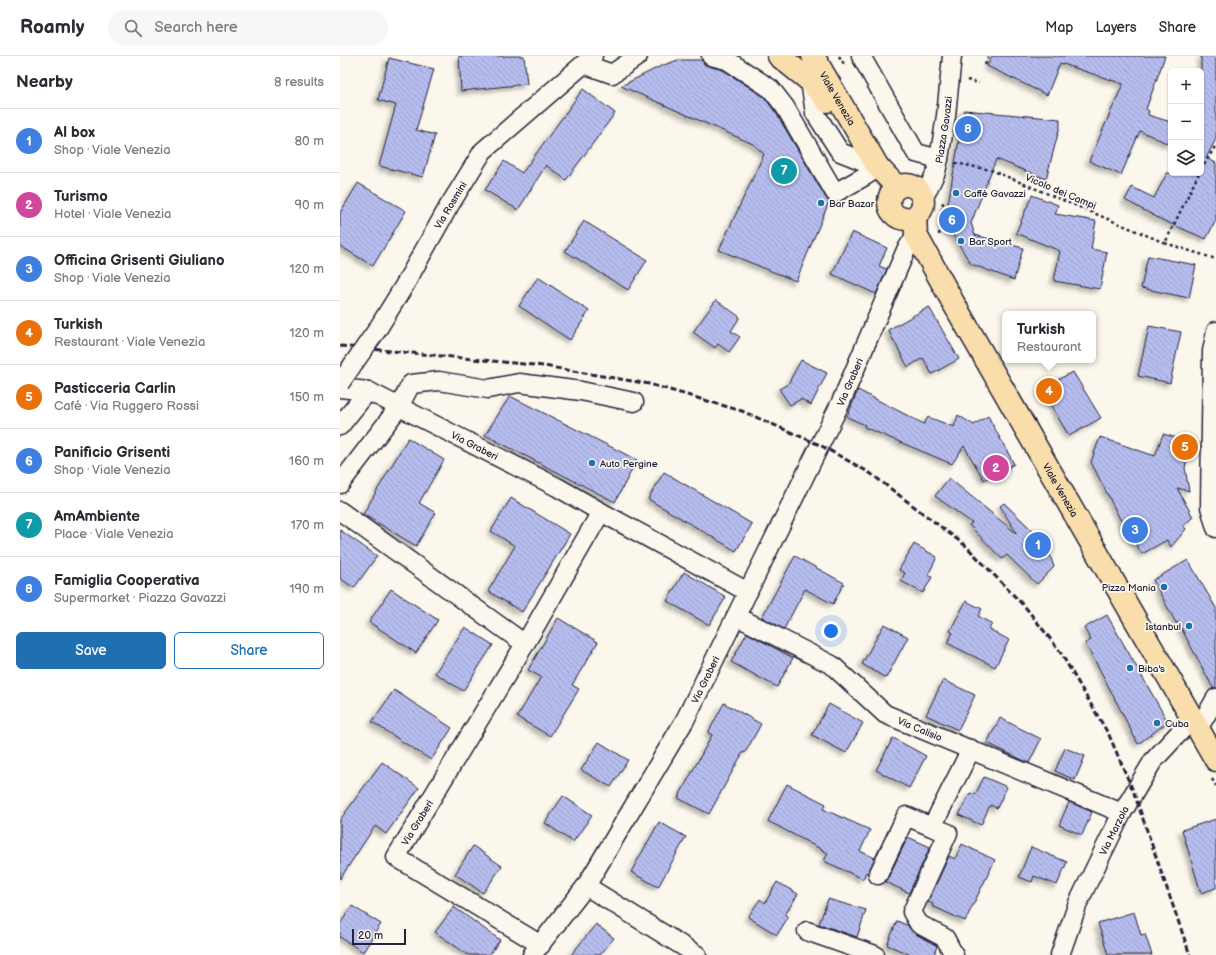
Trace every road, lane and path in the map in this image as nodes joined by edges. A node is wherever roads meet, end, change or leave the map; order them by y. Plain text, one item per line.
1 (638, 56) edge
2 (711, 56) edge
3 (779, 56) edge
4 (813, 56) edge
5 (861, 56) edge
6 (952, 56) edge
7 (989, 56) edge
8 (589, 60) edge
9 (985, 65) dead end
10 (810, 81) junction
11 (968, 81) dead end
12 (978, 83) dead end
13 (862, 141) junction
14 (1216, 145) edge
15 (944, 160) junction
16 (1204, 165) edge
17 (878, 167) junction
18 (1198, 176) edge
19 (896, 187) junction
20 (924, 212) junction
21 (938, 238) dead end
22 (1165, 243) junction
23 (1216, 259) edge
24 (1216, 331) edge
25 (340, 383) edge
26 (340, 388) edge
27 (368, 391) junction
28 (634, 402) dead end
29 (400, 407) junction
30 (340, 426) edge
31 (340, 484) edge
32 (340, 511) edge
33 (601, 512) junction
34 (1216, 528) edge
35 (748, 592) junction
36 (736, 616) junction
37 (525, 644) junction
38 (1215, 699) edge
39 (1192, 718) junction
40 (971, 749) junction
41 (1216, 760) edge
42 (1122, 813) junction
43 (932, 827) junction
44 (878, 875) dead end
45 (586, 886) junction
46 (807, 931) dead end
47 (536, 950) edge
48 (697, 955) edge
49 (875, 955) edge
50 (954, 955) edge
51 (1060, 955) edge

1 - 8 street
2 - 17 street
3 - 10 main road, Viale Venezia
4 - 13 main road, Viale Venezia
5 - 15 street
6 - 15 street, Piazza Gavazzi
7 - 9 path
8 - 25 street, Via Rosmini, bridge
10 - 13 main road, Viale Venezia
10 - 17 street
11 - 12 path
13 - 17 main road, Viale Venezia
14 - 16 path
15 - 20 street, Piazza Gavazzi
15 - 22 path, Vicolo dei Campi
17 - 19 main road, Viale Venezia
18 - 22 path
19 - 20 main road, Viale Venezia
19 - 20 main road
20 - 21 path
20 - 35 street, Via Graberi
20 - 39 main road, Viale Venezia
22 - 23 path, Vicolo dei Campi
24 - 34 street
26 - 27 street
27 - 29 street, Via Graberi
27 - 30 street
28 - 29 street
29 - 31 street
29 - 33 street, Via Graberi
32 - 37 street
33 - 35 street, Via Graberi
33 - 37 street, Via Graberi
35 - 36 street, Via Graberi
36 - 40 street, Via Calisio
36 - 45 street, Via Graberi
37 - 47 street, Via Graberi
38 - 39 street, Via Marzola
38 - 39 street
39 - 41 main road, Viale Venezia
39 - 42 street, Via Marzola
40 - 42 street, Via Calisio
40 - 43 street
42 - 51 street, Via Marzola
43 - 44 street
43 - 50 street
45 - 47 street, Via Graberi
45 - 48 street
46 - 49 street

